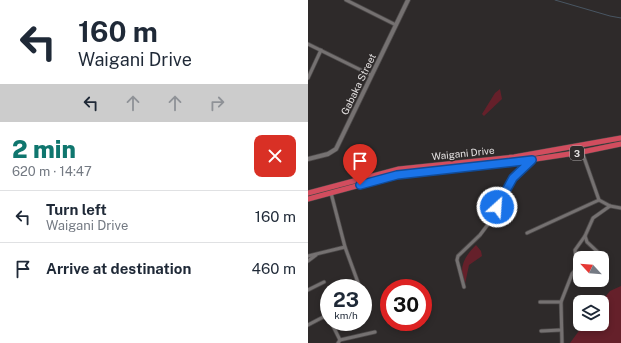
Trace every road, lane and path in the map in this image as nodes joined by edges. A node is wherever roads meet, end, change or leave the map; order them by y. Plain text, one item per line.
1 (346, 0) edge
2 (408, 0) edge
3 (396, 24) junction
4 (308, 44) edge
5 (321, 50) junction
6 (371, 75) junction
7 (308, 78) edge
8 (621, 138) edge
9 (621, 144) edge
10 (580, 146) junction
11 (582, 152) junction
12 (308, 159) edge
13 (488, 160) junction
14 (532, 160) junction
15 (522, 161) junction
16 (379, 174) junction
17 (406, 174) junction
18 (374, 181) junction
19 (346, 182) junction
20 (308, 193) edge
21 (331, 193) junction
22 (310, 198) edge
23 (599, 200) junction
24 (610, 206) junction
25 (621, 208) edge
26 (527, 233) dead end
27 (585, 236) junction
28 (345, 246) junction
29 (575, 251) edge
30 (597, 251) edge
31 (318, 253) junction
32 (308, 256) edge
33 (308, 261) edge
34 (573, 276) edge
35 (357, 279) edge
36 (320, 284) edge
37 (464, 287) dead end
38 (308, 290) edge
39 (540, 302) dead end
40 (561, 302) junction
41 (320, 318) edge
42 (308, 325) edge
43 (561, 330) junction
44 (335, 331) edge
45 (541, 331) dead end
46 (375, 332) dead end
47 (339, 342) edge
48 (562, 343) edge

1 - 3 street
2 - 3 street, Gabaka Street
3 - 6 street, Gabaka Street
4 - 5 street
5 - 6 street
5 - 7 street
6 - 12 street, Gabaka Street
8 - 10 highway, Waigani Drive / 3
9 - 11 highway, Waigani Drive / 3
10 - 11 street
10 - 13 highway, Waigani Drive / 3
11 - 14 highway, Waigani Drive / 3
11 - 23 street
13 - 15 highway
13 - 16 highway, Waigani Drive / 3
14 - 15 highway, Waigani Drive / 3
14 - 37 street
15 - 17 highway, Waigani Drive / 3
16 - 17 highway
16 - 19 highway, Waigani Drive / 3
17 - 18 highway, Waigani Drive / 3
18 - 19 highway
18 - 21 highway, Waigani Drive / 3
19 - 20 highway, Waigani Drive / 3
21 - 22 highway, Waigani Drive / 3
21 - 28 street
23 - 24 street
23 - 26 street
24 - 25 street
24 - 27 street
27 - 29 street
27 - 30 street
28 - 31 street
28 - 35 street
31 - 32 street
31 - 33 street
34 - 40 street
36 - 38 street
39 - 40 street
40 - 43 street
41 - 42 street
43 - 45 street
43 - 48 street
44 - 47 street
46 - 47 street

